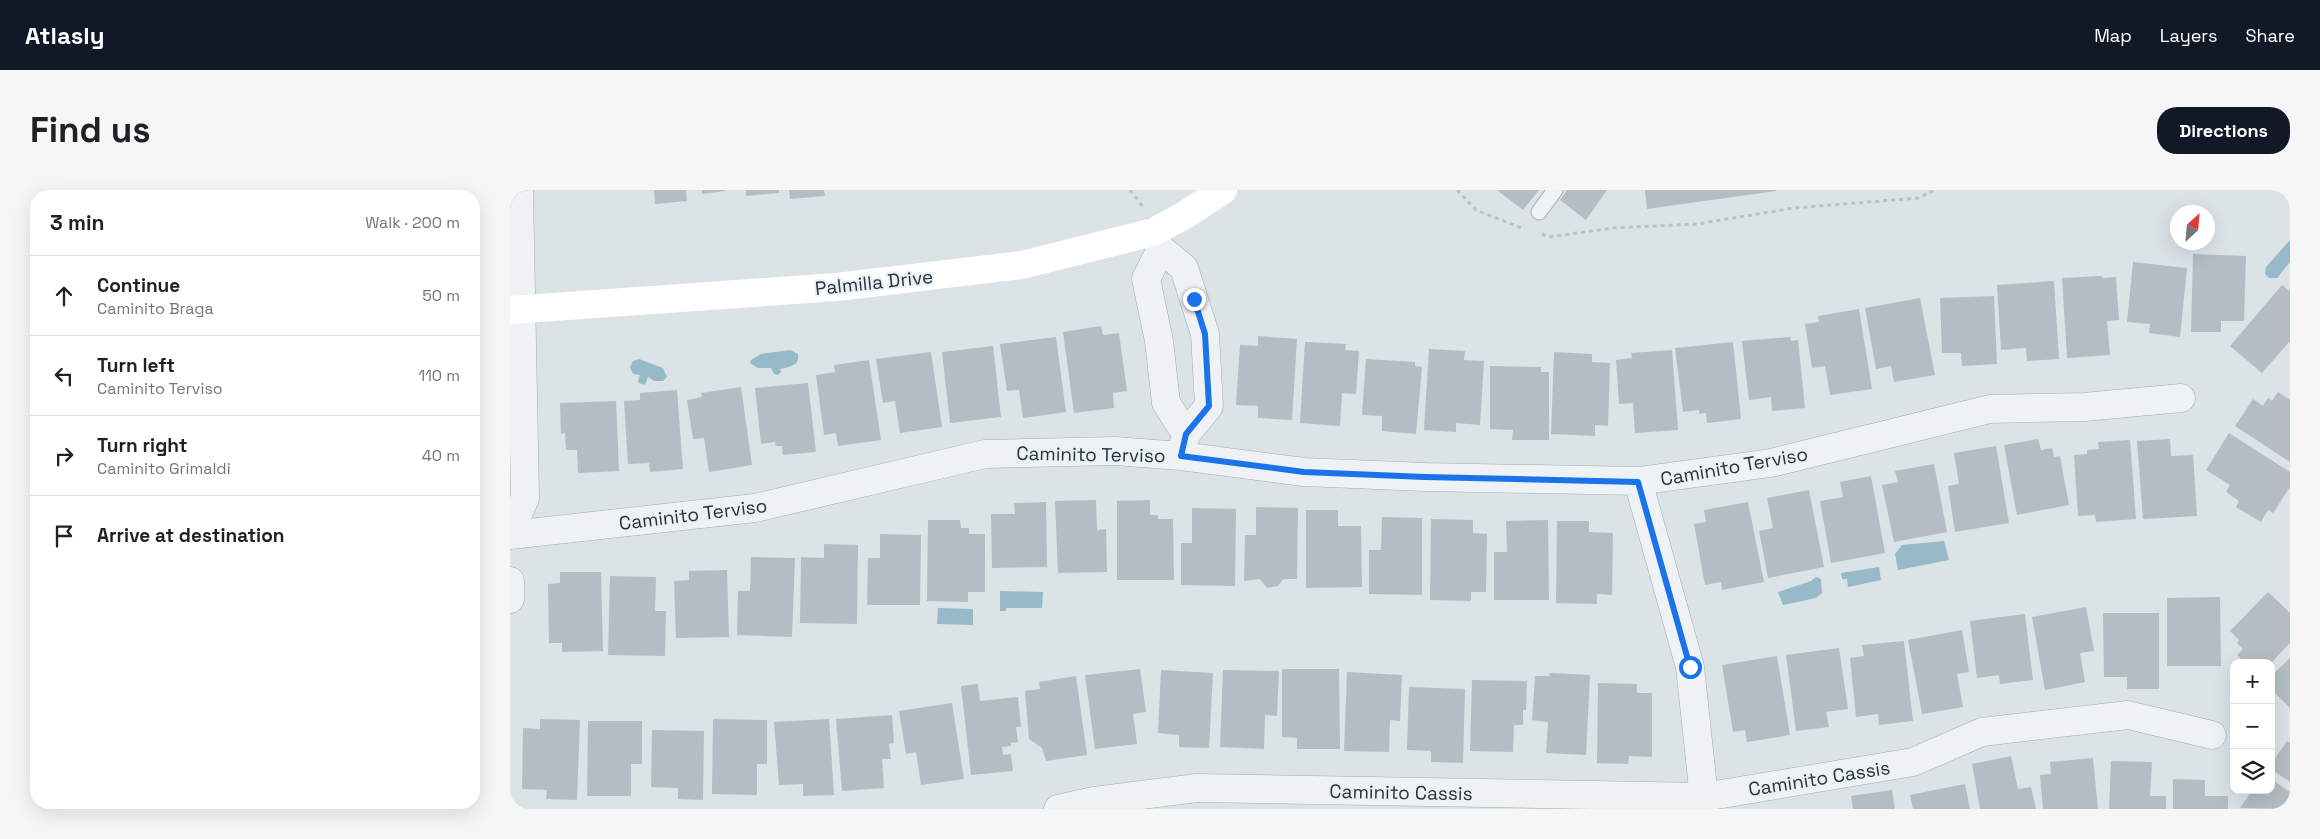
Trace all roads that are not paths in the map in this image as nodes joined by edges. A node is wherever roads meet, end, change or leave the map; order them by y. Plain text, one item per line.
1 (519, 190) edge
2 (1223, 190) edge
3 (1555, 190) edge
4 (1539, 212) road end
5 (1157, 240) junction
6 (1194, 299) junction
7 (516, 309) edge
8 (1152, 310) junction
9 (2181, 398) dead end
10 (1184, 445) junction
11 (1638, 482) junction
12 (510, 534) edge
13 (510, 581) edge
14 (510, 599) edge
15 (2212, 735) dead end
16 (1704, 797) junction
17 (1058, 809) edge

1 - 7 street
2 - 5 street, Palmilla Drive
3 - 4 lane
5 - 6 street
5 - 7 street, Palmilla Drive
5 - 8 street
6 - 8 street
6 - 10 street
7 - 12 street
8 - 10 street
9 - 11 street, Caminito Terviso
10 - 11 street, Caminito Terviso
10 - 12 street, Caminito Terviso
11 - 16 street
13 - 14 street
15 - 16 street, Caminito Cassis
16 - 17 street, Caminito Cassis

